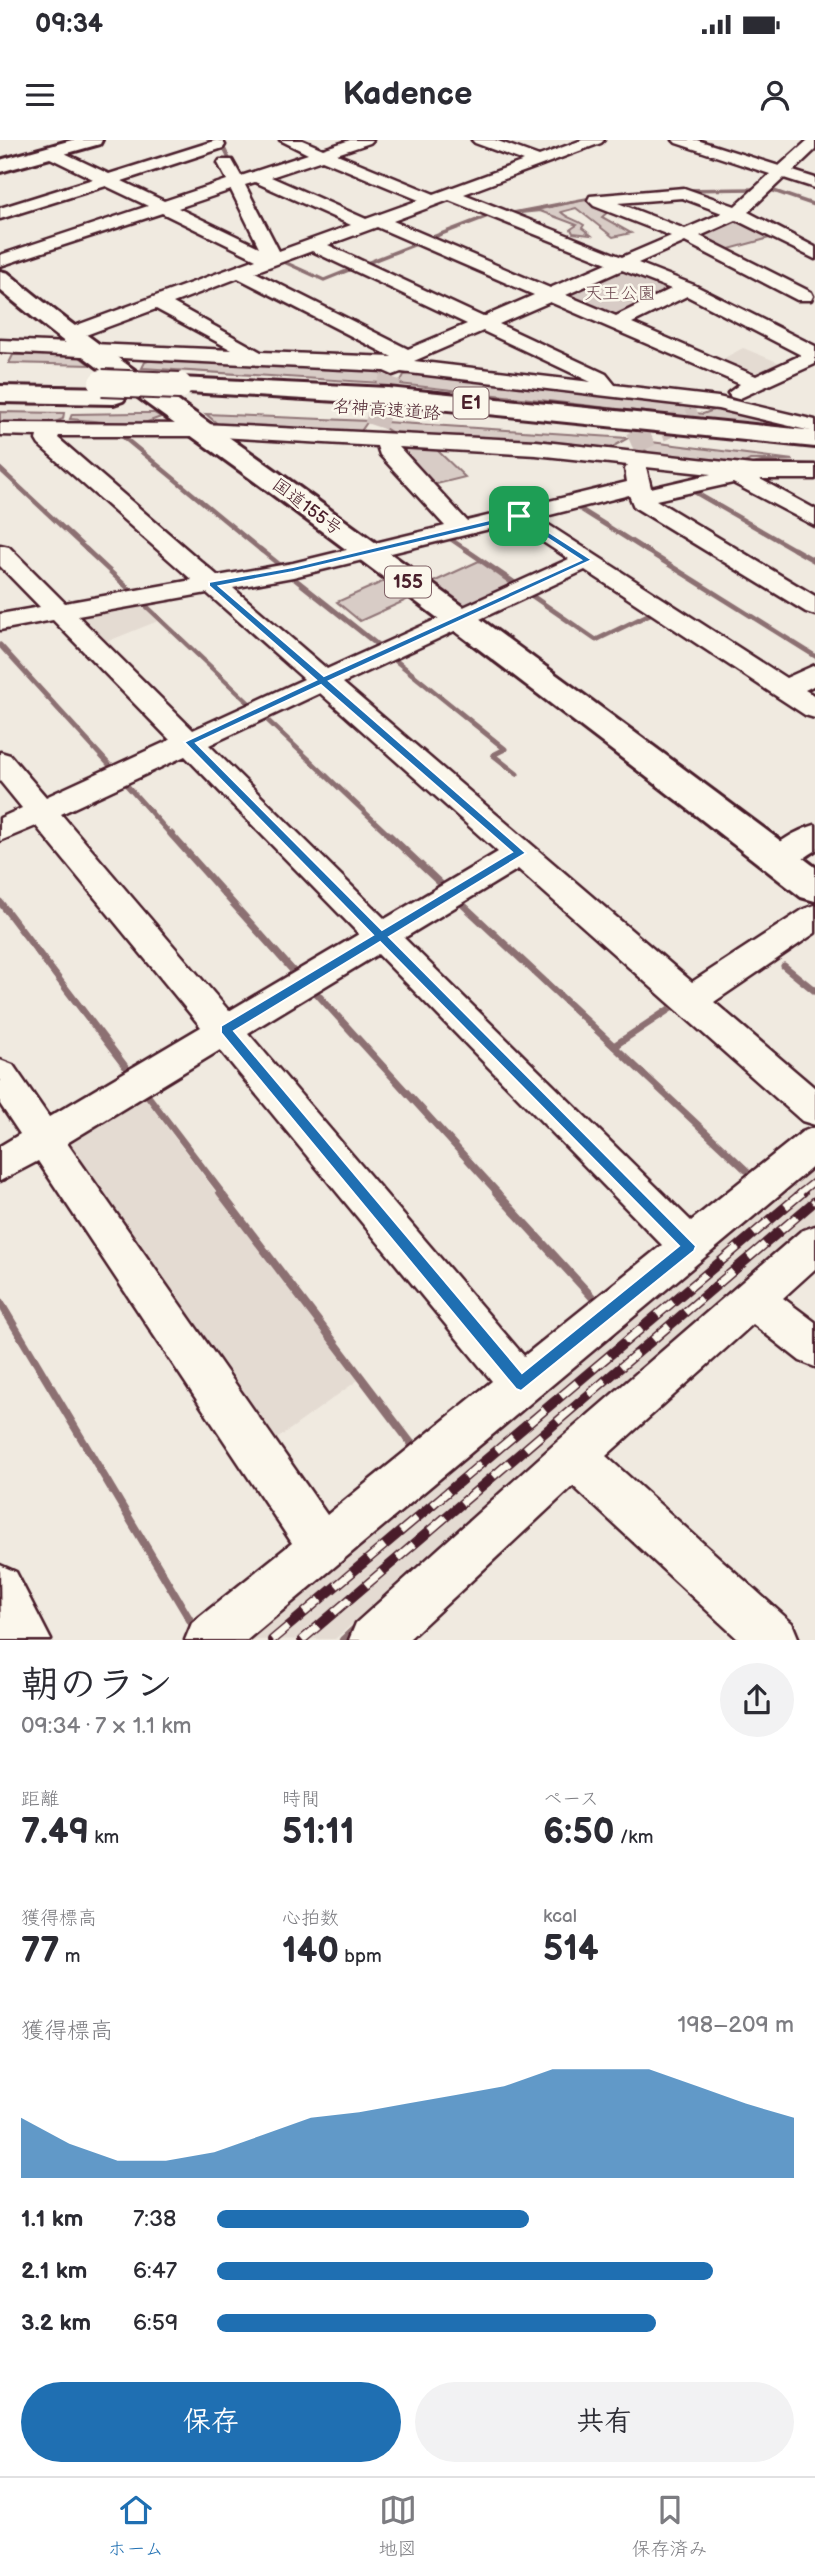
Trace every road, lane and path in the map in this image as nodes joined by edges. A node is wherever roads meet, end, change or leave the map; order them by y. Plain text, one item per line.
1 (71, 140) edge
2 (93, 140) edge
3 (288, 140) edge
4 (365, 140) edge
5 (480, 140) edge
6 (596, 140) edge
7 (681, 140) edge
8 (815, 142) edge
9 (216, 143) edge
10 (50, 152) junction
11 (322, 154) junction
12 (0, 159) edge
13 (539, 161) junction
14 (0, 166) edge
15 (781, 174) junction
16 (256, 176) junction
17 (108, 181) junction
18 (237, 182) junction
19 (815, 183) edge
20 (442, 197) junction
21 (161, 207) junction
22 (737, 212) junction
23 (0, 214) edge
24 (372, 223) junction
25 (685, 235) junction
26 (313, 245) junction
27 (815, 254) edge
28 (272, 260) junction
29 (0, 261) edge
30 (621, 263) junction
31 (240, 272) junction
32 (0, 278) edge
33 (687, 289) junction
34 (810, 294) edge
35 (550, 295) junction
36 (158, 302) junction
37 (782, 302) dead end
38 (759, 308) dead end
39 (736, 314) junction
40 (483, 323) junction
41 (616, 323) junction
42 (79, 342) junction
43 (0, 346) edge
44 (815, 355) edge
45 (259, 356) junction
46 (397, 366) junction
47 (0, 380) edge
48 (757, 384) junction
49 (108, 390) junction
50 (611, 390) junction
51 (0, 394) edge
52 (718, 403) junction
53 (698, 413) tunnel mouth
54 (815, 426) edge
55 (0, 429) edge
56 (50, 430) junction
57 (203, 430) junction
58 (379, 435) junction
59 (815, 439) edge
60 (632, 450) junction
61 (815, 455) edge
62 (752, 457) junction
63 (815, 472) edge
64 (640, 492) junction
65 (519, 516) junction
66 (815, 519) edge
67 (462, 530) junction
68 (0, 552) edge
69 (368, 552) junction
70 (587, 560) junction
71 (212, 584) junction
72 (815, 607) edge
73 (59, 612) junction
74 (458, 618) junction
75 (0, 622) edge
76 (815, 673) edge
77 (323, 680) junction
78 (786, 690) junction
79 (815, 709) edge
80 (189, 742) junction
81 (0, 762) edge
82 (40, 811) junction
83 (0, 830) edge
84 (815, 836) edge
85 (520, 853) junction
86 (779, 859) junction
87 (815, 887) edge
88 (815, 917) edge
89 (381, 936) junction
90 (690, 1001) junction
91 (225, 1030) junction
92 (0, 1075) edge
93 (815, 1110) edge
94 (44, 1139) junction
95 (815, 1143) edge
96 (0, 1165) edge
97 (815, 1244) edge
98 (689, 1246) junction
99 (753, 1299) junction
100 (815, 1347) edge
101 (521, 1384) junction
102 (573, 1455) junction
103 (322, 1547) junction
104 (0, 1588) edge
105 (27, 1640) edge
106 (209, 1640) edge
107 (373, 1640) edge
108 (775, 1640) edge

1 - 12 main road
2 - 10 main road
3 - 11 street
4 - 11 street
5 - 13 street
6 - 13 street
7 - 15 street
8 - 15 street
9 - 17 street
9 - 18 street
10 - 14 main road
10 - 17 street
11 - 16 street
11 - 20 street
13 - 20 street
15 - 19 street
15 - 22 street
16 - 18 street
16 - 24 street
17 - 21 street
17 - 23 street
18 - 21 street
18 - 28 street
20 - 24 street
20 - 30 street
21 - 28 street
21 - 29 street
22 - 25 street
22 - 25 street
22 - 27 street
24 - 26 street
24 - 35 street
25 - 30 street
25 - 34 street
26 - 28 street
26 - 40 street
28 - 31 street
30 - 33 street
30 - 35 street
31 - 36 street
31 - 46 street
32 - 42 main road, 国道155号 / 155
33 - 39 street
33 - 41 street
34 - 37 street
35 - 40 street
35 - 41 street
36 - 42 street
36 - 45 street
38 - 39 street
39 - 44 street
40 - 46 street
40 - 50 street
41 - 48 street
42 - 43 street
42 - 45 street
42 - 57 main road, 国道155号 / 155
44 - 48 street
45 - 46 street
46 - 50 street
47 - 49 main road, 名神高速道路 / E1
48 - 52 street
49 - 51 main road, 名神高速道路 / E1
49 - 62 main road, 名神高速道路 / E1
50 - 52 street
52 - 53 street
52 - 54 street
55 - 56 street
56 - 57 street
56 - 71 street
57 - 58 street
57 - 69 main road, 国道155号 / 155
58 - 60 street
58 - 67 street
59 - 62 main road, 名神高速道路 / E1
60 - 62 street
60 - 64 street
61 - 62 main road, 名神高速道路 / E1
62 - 63 street
62 - 64 street
62 - 66 street
64 - 65 street
64 - 72 street
65 - 67 street
65 - 70 street
67 - 69 street
68 - 73 street
69 - 71 street
69 - 74 main road, 国道155号 / 155
70 - 74 street
70 - 78 street
71 - 73 street
71 - 77 street
73 - 75 street
73 - 80 street
74 - 77 street
74 - 86 main road, 国道155号 / 155
76 - 78 street
77 - 80 street
77 - 85 street
78 - 79 street
80 - 82 street
80 - 89 street
81 - 82 street
82 - 83 street
82 - 91 street
84 - 86 street
85 - 89 street
85 - 90 street
86 - 87 main road, 国道155号 / 155
88 - 90 street
89 - 91 street
89 - 98 street
90 - 93 street
91 - 94 street
91 - 101 street
92 - 94 street
94 - 96 street
94 - 103 street
95 - 98 street
97 - 99 street
98 - 101 street
99 - 100 street
99 - 102 street
101 - 103 street
102 - 107 street
102 - 108 street
103 - 106 street
104 - 105 street

